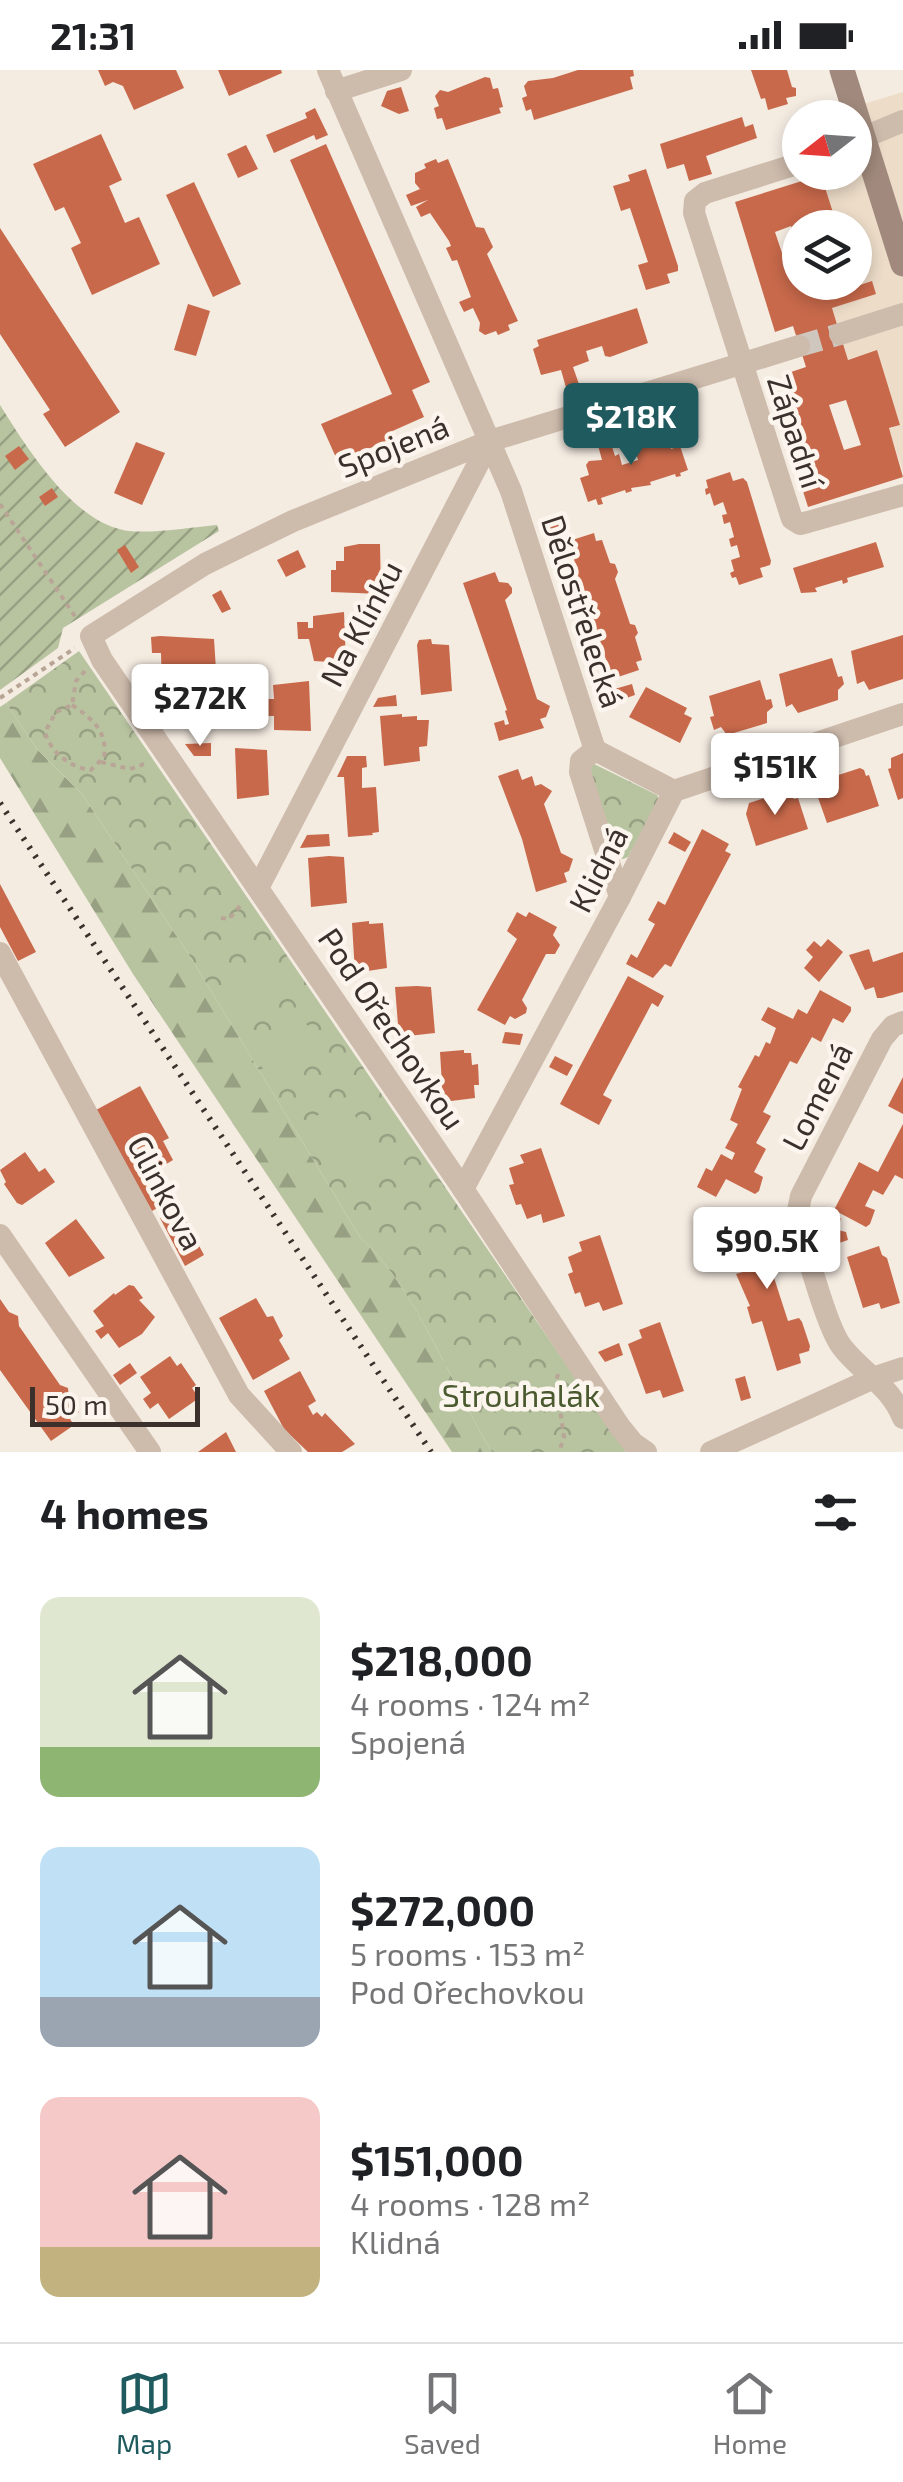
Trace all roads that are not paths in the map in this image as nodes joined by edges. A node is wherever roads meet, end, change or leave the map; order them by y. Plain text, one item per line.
1 (401, 70) edge
2 (842, 70) edge
3 (332, 80) edge
4 (849, 100) edge
5 (903, 121) edge
6 (872, 134) edge
7 (782, 169) edge
8 (872, 176) edge
9 (903, 264) edge
10 (903, 314) edge
11 (840, 334) tunnel mouth
12 (799, 346) tunnel mouth
13 (742, 364) junction
14 (490, 441) junction
15 (903, 495) edge
16 (84, 628) joint
17 (903, 714) edge
18 (595, 750) junction
19 (674, 791) junction
20 (254, 893) junction
21 (620, 897) junction
22 (0, 953) edge
23 (903, 1022) edge
24 (463, 1189) junction
25 (0, 1235) edge
26 (903, 1368) edge
27 (876, 1377) junction
28 (903, 1418) edge
29 (150, 1452) edge
30 (291, 1452) edge
31 (646, 1452) edge
32 (711, 1452) edge

1 - 3 street
2 - 4 street
3 - 14 street, Dělostřelecká
5 - 6 street
7 - 13 street
8 - 9 street
10 - 11 street
12 - 13 street, Spojená
13 - 14 street, Spojená
13 - 15 street, Západní
14 - 16 street, Spojená
14 - 18 street, Dělostřelecká
14 - 20 street, Na Klínku
16 - 20 street, Pod Ořechovkou
17 - 19 street
18 - 19 street
18 - 21 street, Dělostřelecká
19 - 21 street, Klidná
20 - 24 street, Pod Ořechovkou
21 - 24 street, Klidná
22 - 30 street, Glinkova
23 - 27 street, Lomená
24 - 31 street, Pod Ořechovkou
25 - 29 street
26 - 27 street
27 - 28 street, Lomená
27 - 32 street

